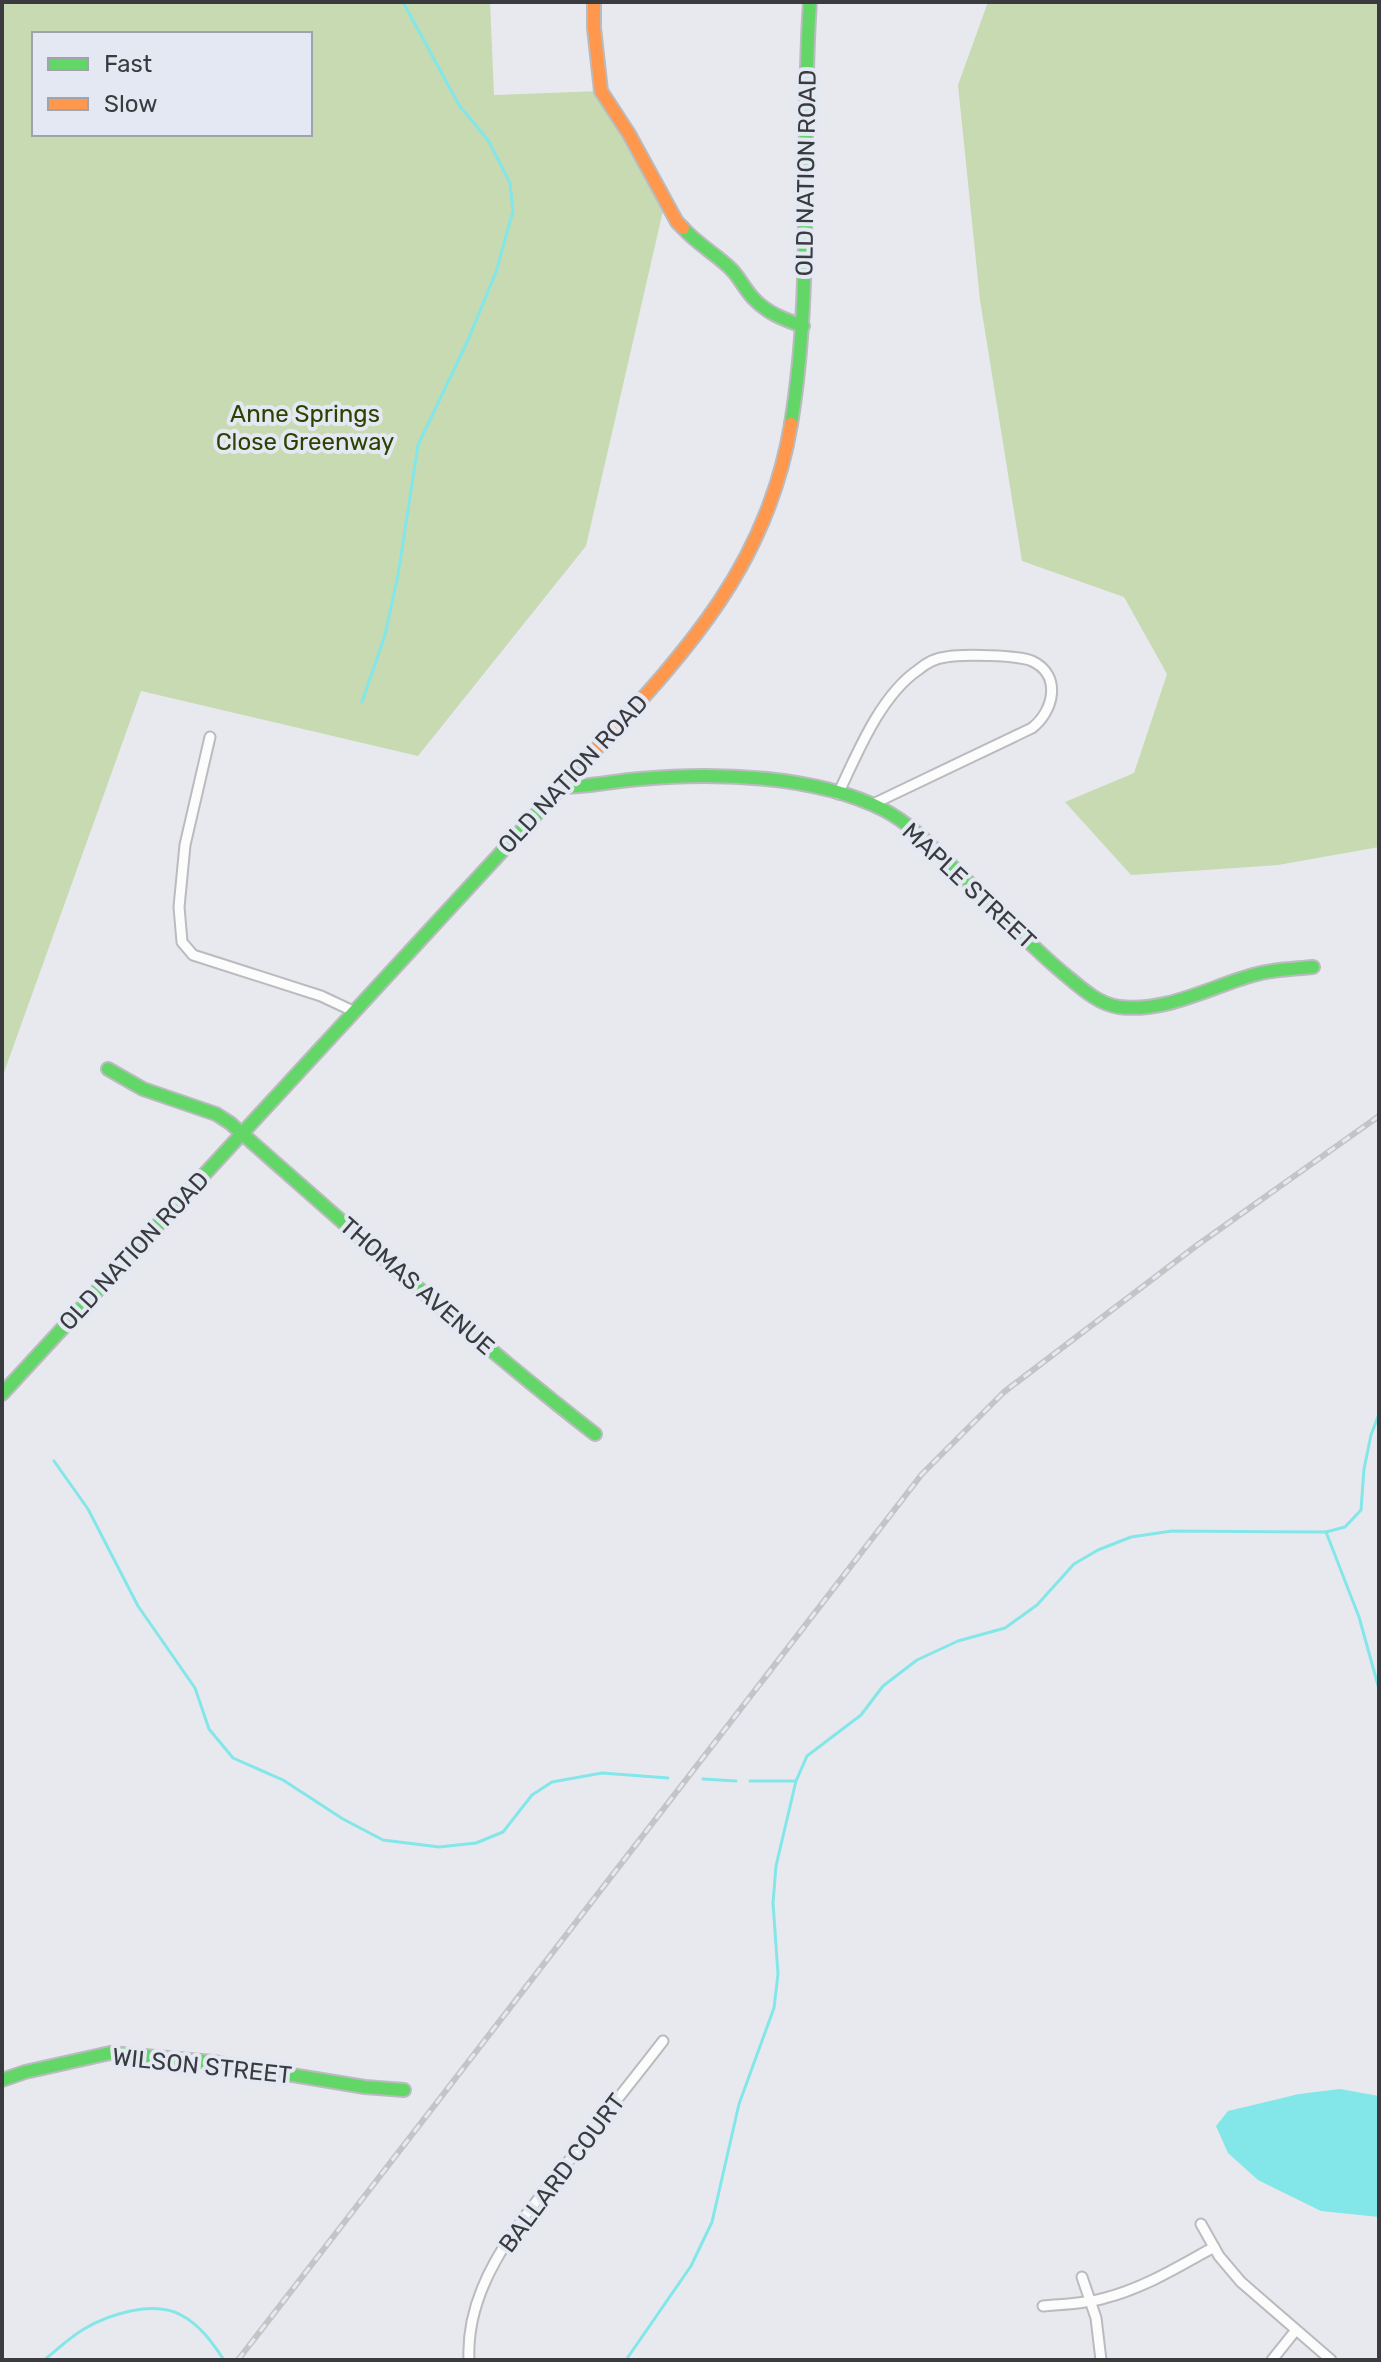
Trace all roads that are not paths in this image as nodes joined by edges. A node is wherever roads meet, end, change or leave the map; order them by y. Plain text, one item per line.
1 (594, 2) edge
2 (810, 2) edge
3 (803, 326) junction
4 (210, 737) dead end
5 (562, 787) junction
6 (838, 794) junction
7 (873, 804) junction
8 (1313, 967) dead end
9 (353, 1011) junction
10 (108, 1069) dead end
11 (242, 1134) junction
12 (2, 1394) edge
13 (595, 1434) dead end
14 (663, 2041) dead end
15 (2, 2080) edge
16 (404, 2090) dead end
17 (1201, 2224) dead end
18 (1214, 2247) junction
19 (1082, 2277) dead end
20 (1091, 2302) junction
21 (1043, 2306) dead end
22 (1296, 2330) junction
23 (469, 2360) edge
24 (1101, 2360) edge
25 (1272, 2360) edge
26 (1331, 2360) edge

1 - 3 street
2 - 3 street, OLD NATION ROAD
3 - 5 street, OLD NATION ROAD
4 - 9 street
5 - 6 street, MAPLE STREET
5 - 9 street, OLD NATION ROAD
6 - 7 street, MAPLE STREET
6 - 7 street
7 - 8 street, MAPLE STREET
9 - 11 street, OLD NATION ROAD
10 - 11 street, THOMAS AVENUE
11 - 12 street, OLD NATION ROAD
11 - 13 street, THOMAS AVENUE
14 - 23 street, BALLARD COURT
15 - 16 street, WILSON STREET
17 - 18 street
18 - 20 street
18 - 22 street
19 - 20 street
20 - 21 street
20 - 24 street
22 - 25 street
22 - 26 street

